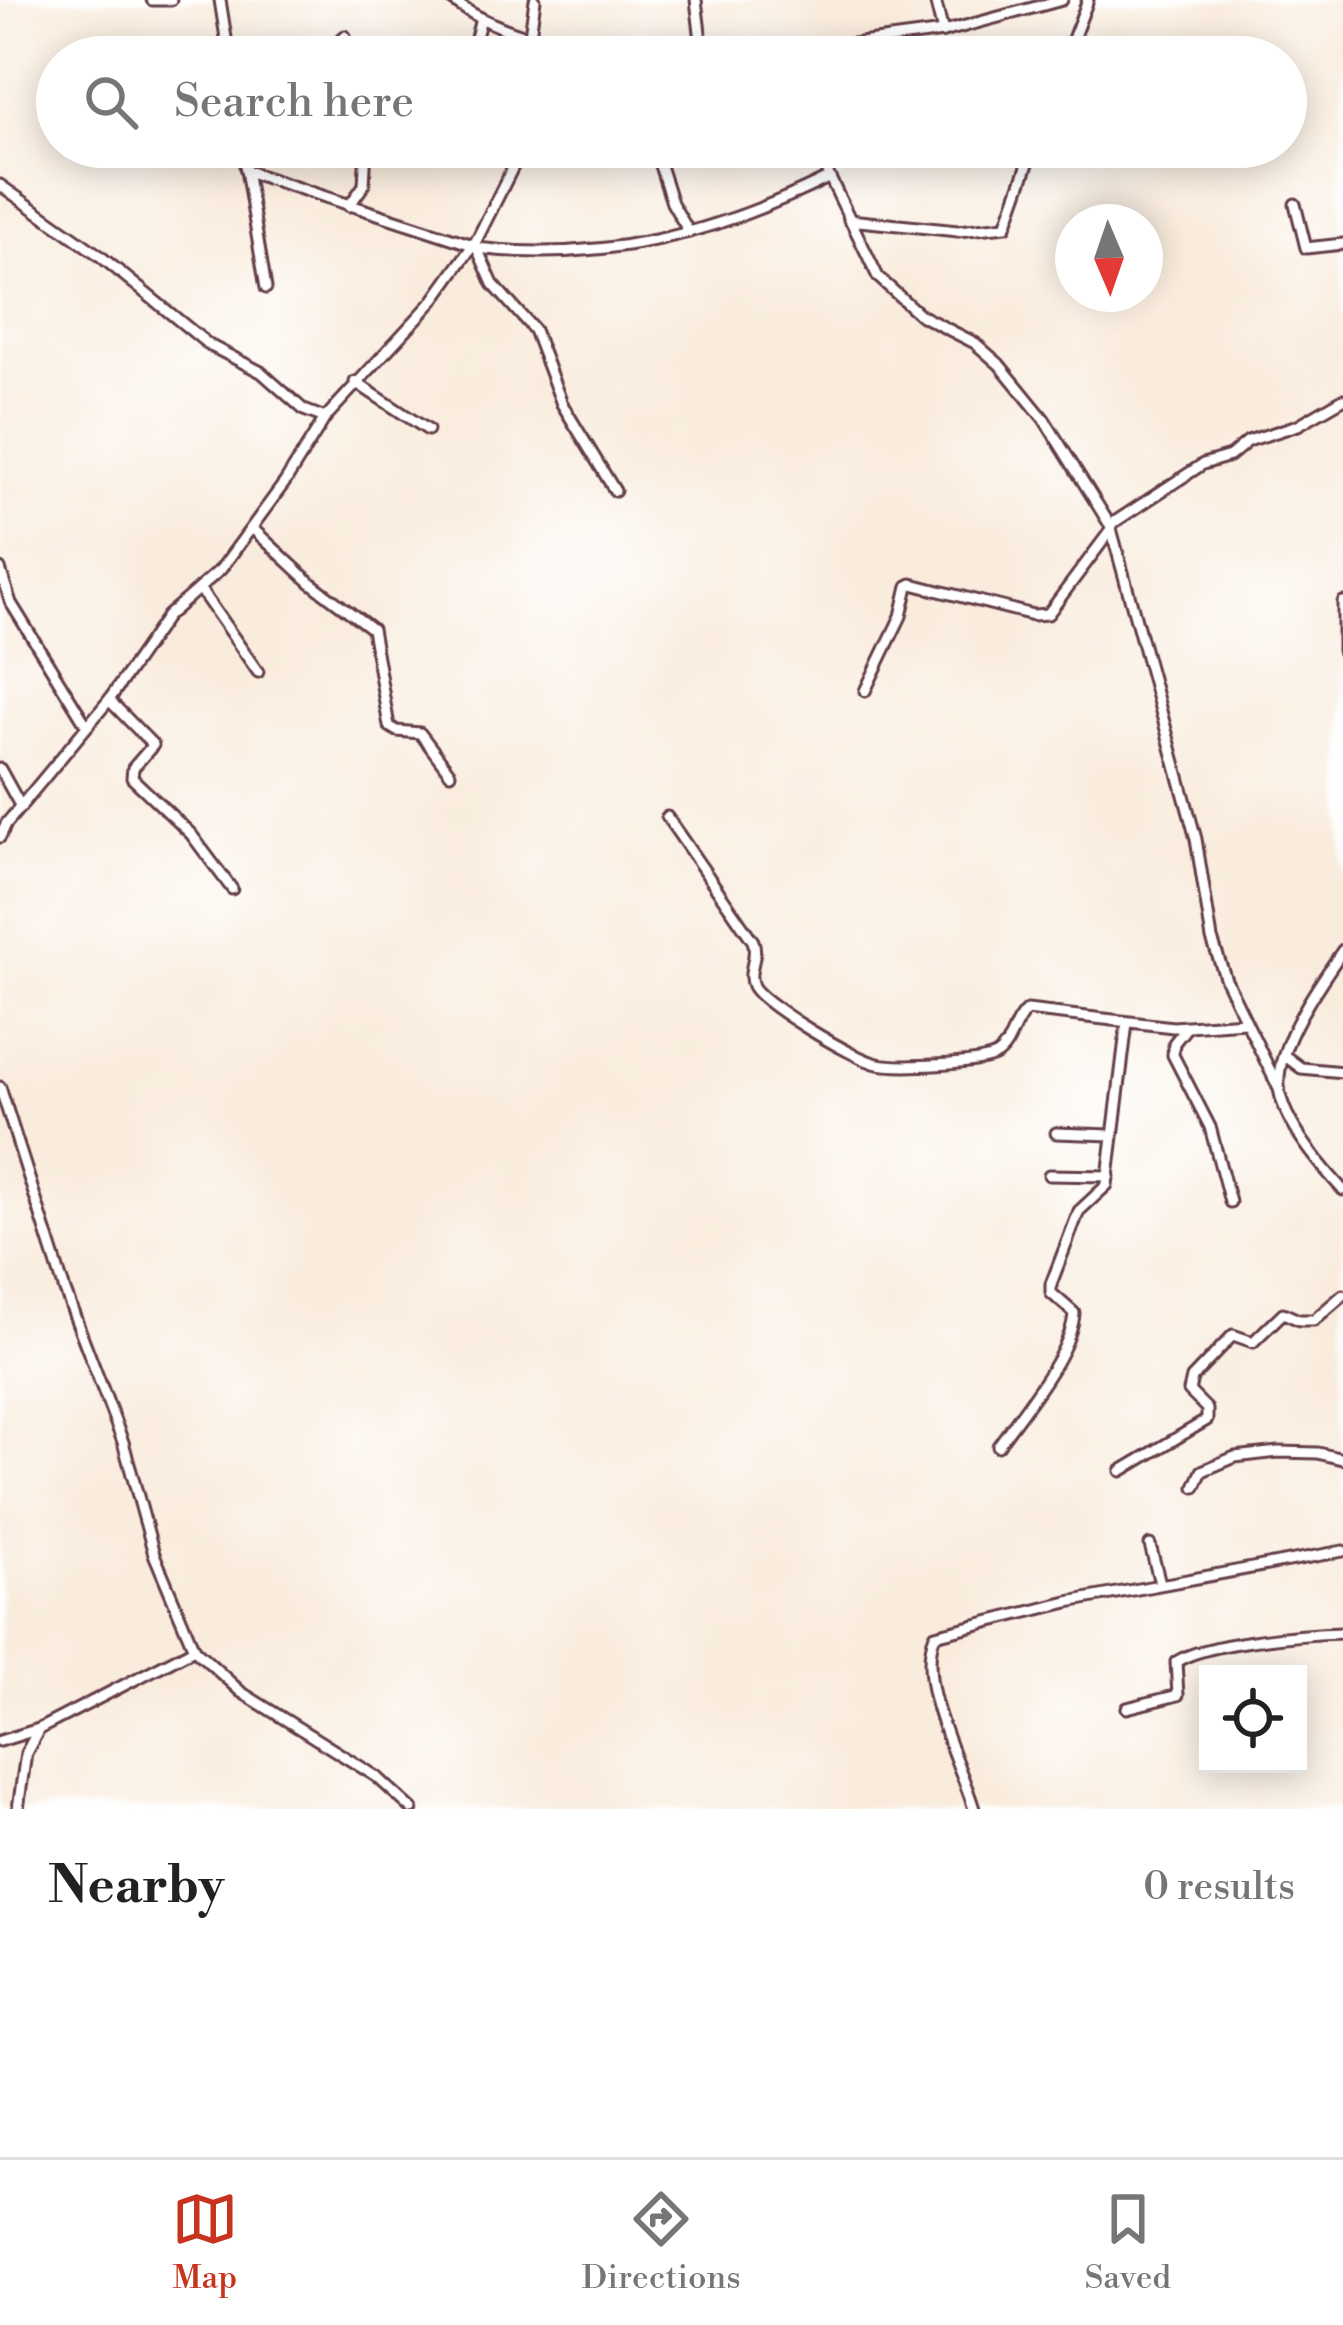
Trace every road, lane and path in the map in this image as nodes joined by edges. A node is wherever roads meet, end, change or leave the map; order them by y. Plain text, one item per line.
1 (152, 0) edge
2 (171, 0) edge
3 (220, 0) edge
4 (452, 0) edge
5 (535, 0) edge
6 (696, 0) edge
7 (935, 0) edge
8 (1062, 0) edge
9 (1088, 0) edge
10 (482, 19) junction
11 (943, 32) junction
12 (530, 35) joint
13 (226, 36) edge
14 (478, 36) edge
15 (700, 36) edge
16 (915, 36) edge
17 (1074, 36) edge
18 (365, 168) edge
19 (513, 168) edge
20 (661, 168) edge
21 (824, 168) edge
22 (1027, 168) edge
23 (246, 170) joint
24 (828, 178) junction
25 (0, 185) edge
26 (1295, 204) dead end
27 (349, 206) junction
28 (849, 220) junction
29 (689, 232) junction
30 (1343, 244) edge
31 (475, 245) junction
32 (266, 288) dead end
33 (355, 382) junction
34 (1343, 400) edge
35 (325, 418) junction
36 (428, 430) dead end
37 (615, 491) dead end
38 (1110, 527) junction
39 (251, 528) junction
40 (0, 569) edge
41 (199, 588) junction
42 (1343, 602) edge
43 (1343, 651) edge
44 (258, 672) dead end
45 (865, 691) dead end
46 (109, 700) junction
47 (87, 726) junction
48 (0, 769) edge
49 (450, 773) dead end
50 (21, 807) junction
51 (667, 817) dead end
52 (0, 837) edge
53 (232, 889) dead end
54 (1343, 950) edge
55 (1245, 1022) junction
56 (1127, 1024) junction
57 (1187, 1027) junction
58 (1285, 1056) junction
59 (1343, 1072) edge
60 (0, 1087) edge
61 (1279, 1089) junction
62 (12, 1132) junction
63 (1056, 1133) dead end
64 (1111, 1136) junction
65 (0, 1142) edge
66 (1049, 1174) dead end
67 (1109, 1176) junction
68 (1343, 1190) edge
69 (1231, 1202) dead end
70 (1343, 1295) edge
71 (998, 1446) dead end
72 (1343, 1459) edge
73 (1121, 1471) dead end
74 (1195, 1487) dead end
75 (1150, 1545) dead end
76 (1343, 1551) edge
77 (1160, 1583) junction
78 (1343, 1633) edge
79 (194, 1649) junction
80 (1127, 1708) dead end
81 (39, 1729) junction
82 (0, 1741) edge
83 (18, 1809) edge
84 (412, 1809) edge
85 (974, 1809) edge

1 - 2 street
3 - 13 street
4 - 10 street
5 - 12 street
6 - 15 street
7 - 11 street
8 - 11 street
9 - 17 street
10 - 12 street
10 - 14 street
11 - 16 street
18 - 27 street
19 - 31 street
20 - 29 street
21 - 24 street
22 - 28 street
23 - 27 street
23 - 32 street
24 - 28 street
24 - 29 street
25 - 35 street
26 - 30 street
27 - 31 street
28 - 38 street
29 - 31 street
31 - 33 street
31 - 37 street
33 - 35 street
33 - 36 street
34 - 38 street
35 - 39 street
38 - 45 street
38 - 55 street
39 - 41 street
39 - 49 street
40 - 47 street
41 - 44 street
41 - 46 street
42 - 43 street
46 - 47 street
46 - 53 street
47 - 50 street
48 - 50 street
50 - 52 street
51 - 56 street
54 - 58 street
55 - 57 street
55 - 61 street
56 - 57 street
56 - 64 street
57 - 69 street
58 - 59 street
58 - 61 street
60 - 62 street
61 - 68 street
62 - 65 street
62 - 79 street
63 - 64 street
64 - 67 street
66 - 67 street
67 - 71 street
70 - 73 street
72 - 74 street
75 - 77 street
76 - 77 street
77 - 85 street
78 - 80 street
79 - 81 street
79 - 84 street
81 - 82 street
81 - 83 street

